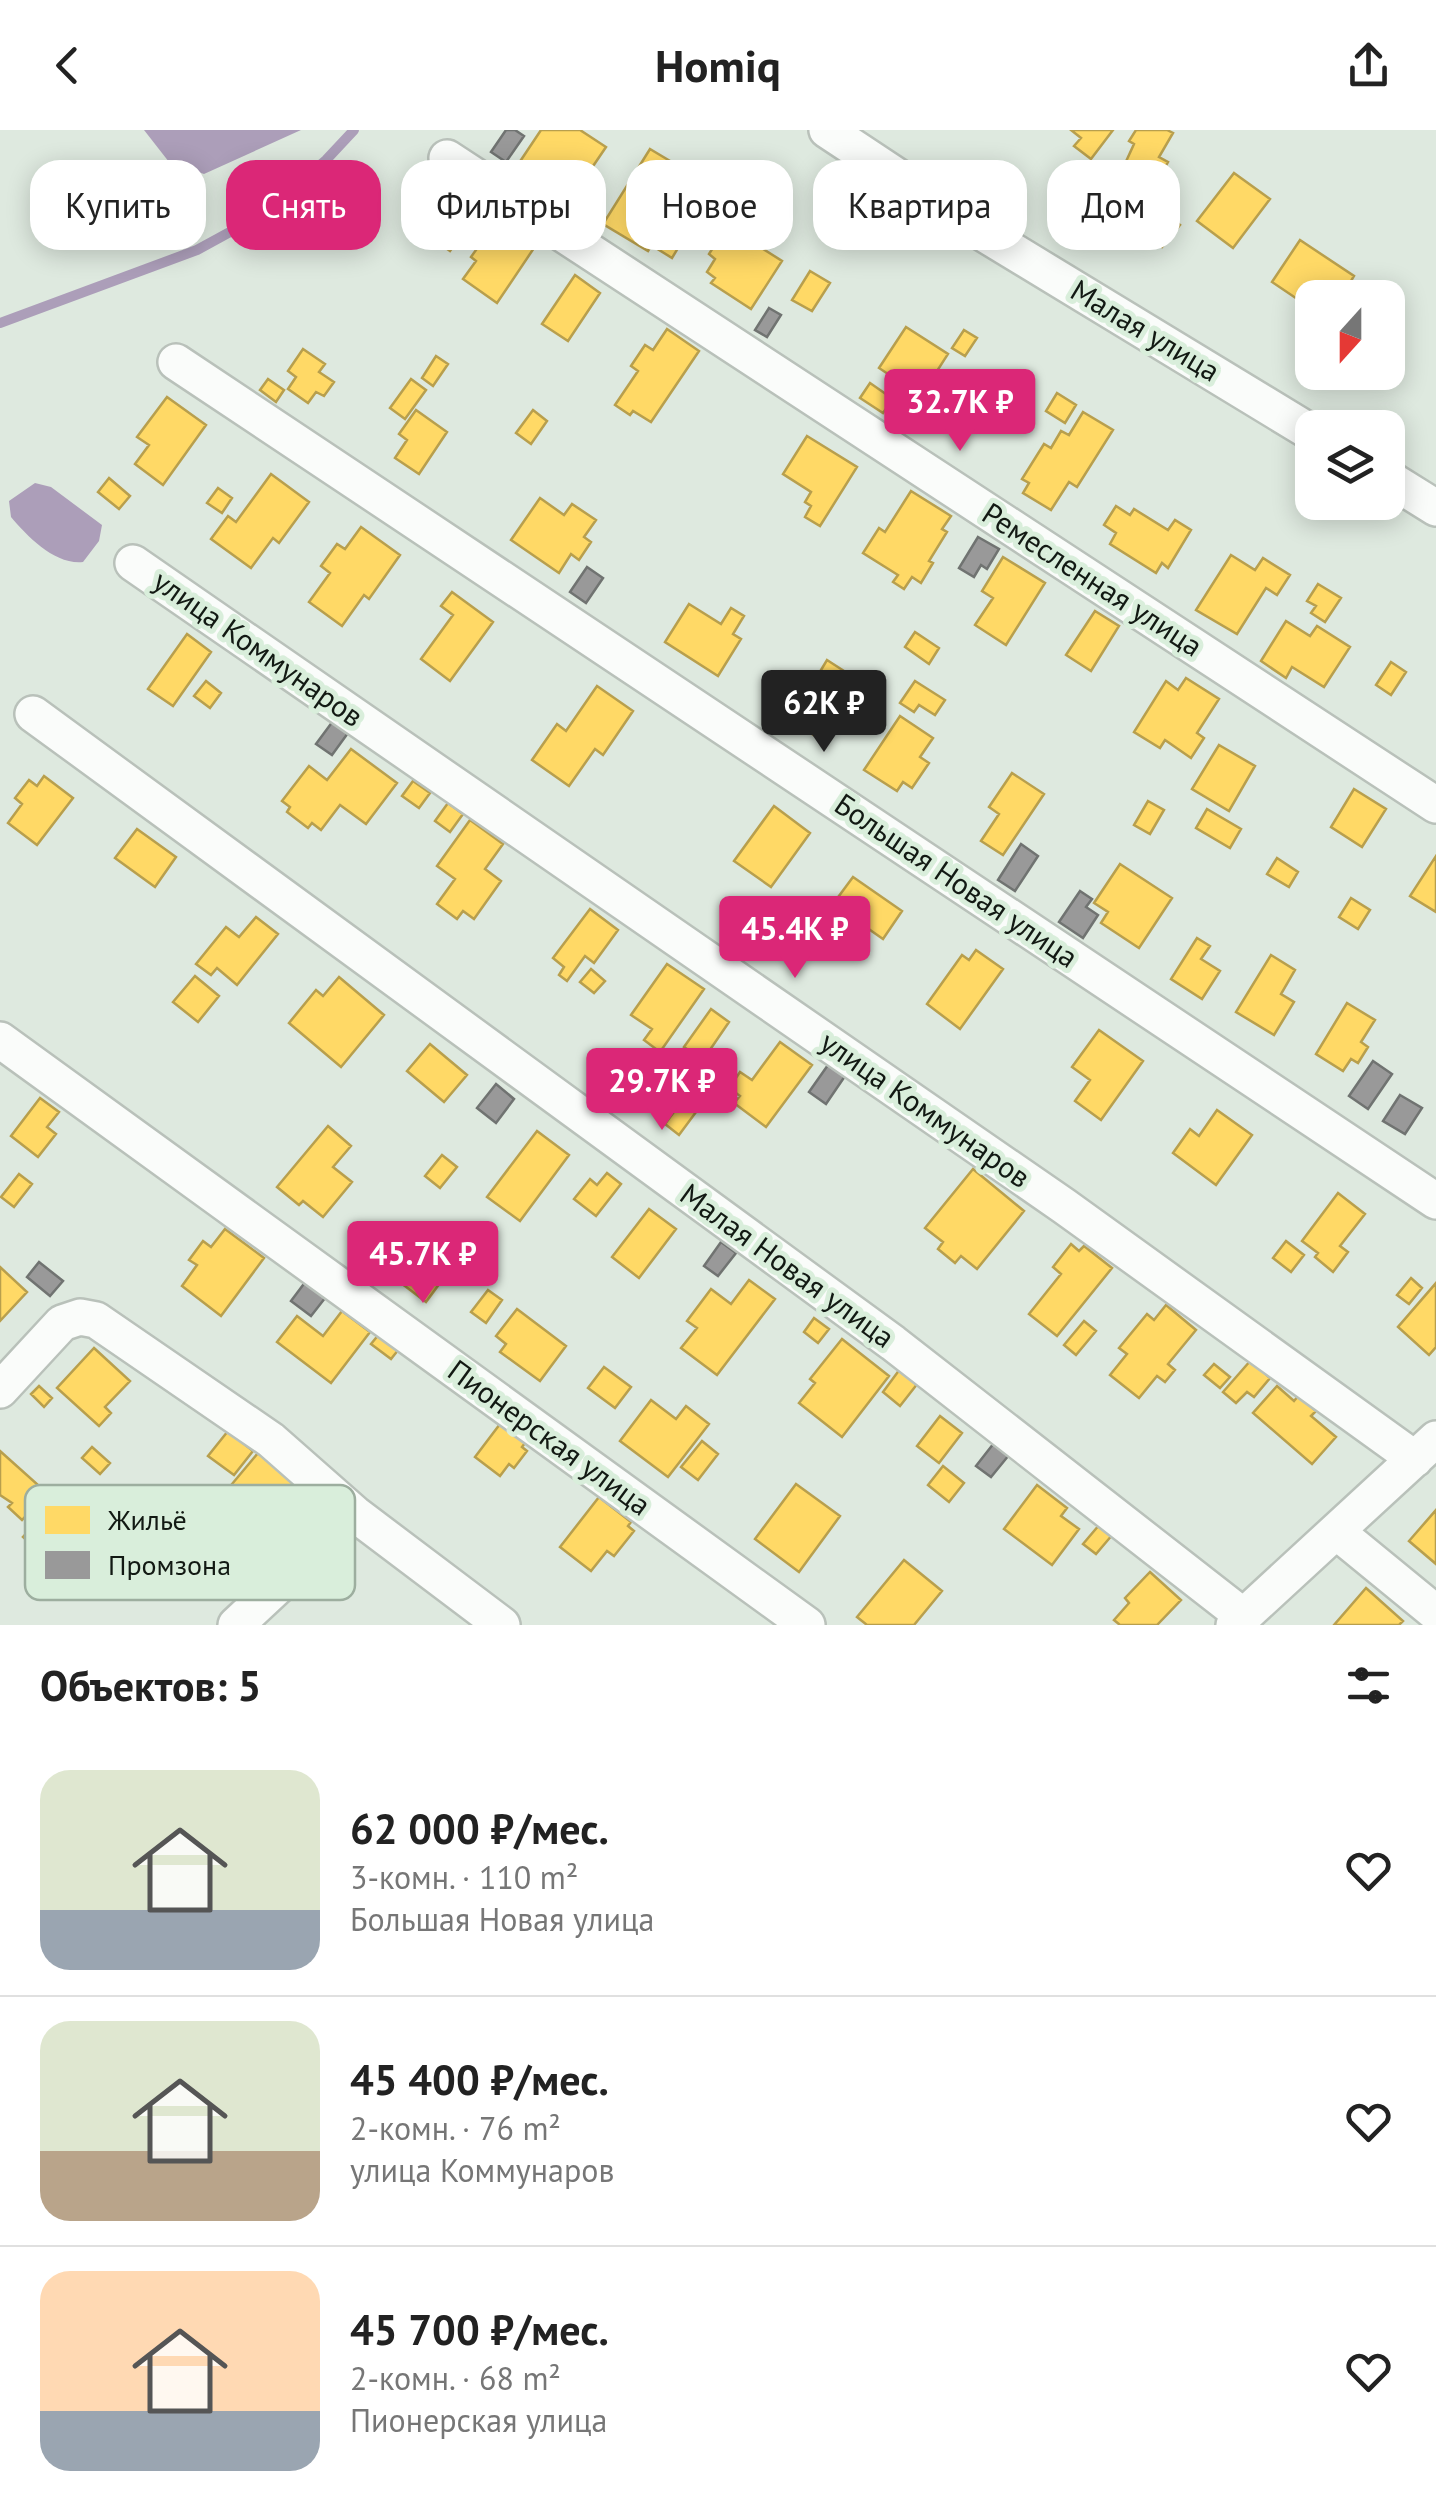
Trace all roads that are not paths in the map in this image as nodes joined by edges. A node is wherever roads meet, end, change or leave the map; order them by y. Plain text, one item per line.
1 (827, 130) edge
2 (447, 158) dead end
3 (176, 362) dead end
4 (1295, 423) edge
5 (1405, 489) edge
6 (1436, 508) edge
7 (133, 563) dead end
8 (33, 714) dead end
9 (1436, 805) edge
10 (0, 1040) edge
11 (1436, 1201) edge
12 (0, 1390) edge
13 (1426, 1449) edge
14 (322, 1485) edge
15 (355, 1514) edge
16 (1337, 1532) junction
17 (263, 1600) edge
18 (1436, 1613) edge
19 (1238, 1621) edge
20 (236, 1625) edge
21 (502, 1625) edge
22 (807, 1625) edge

1 - 4 street, Малая улица
2 - 9 street, Ремесленная улица
3 - 11 street, Большая Новая улица
5 - 6 street
7 - 13 street, улица Коммунаров
8 - 19 street, Малая Новая улица
10 - 22 street, Пионерская улица
12 - 14 street
13 - 16 street
15 - 21 street
16 - 18 street
16 - 19 street
17 - 20 street

